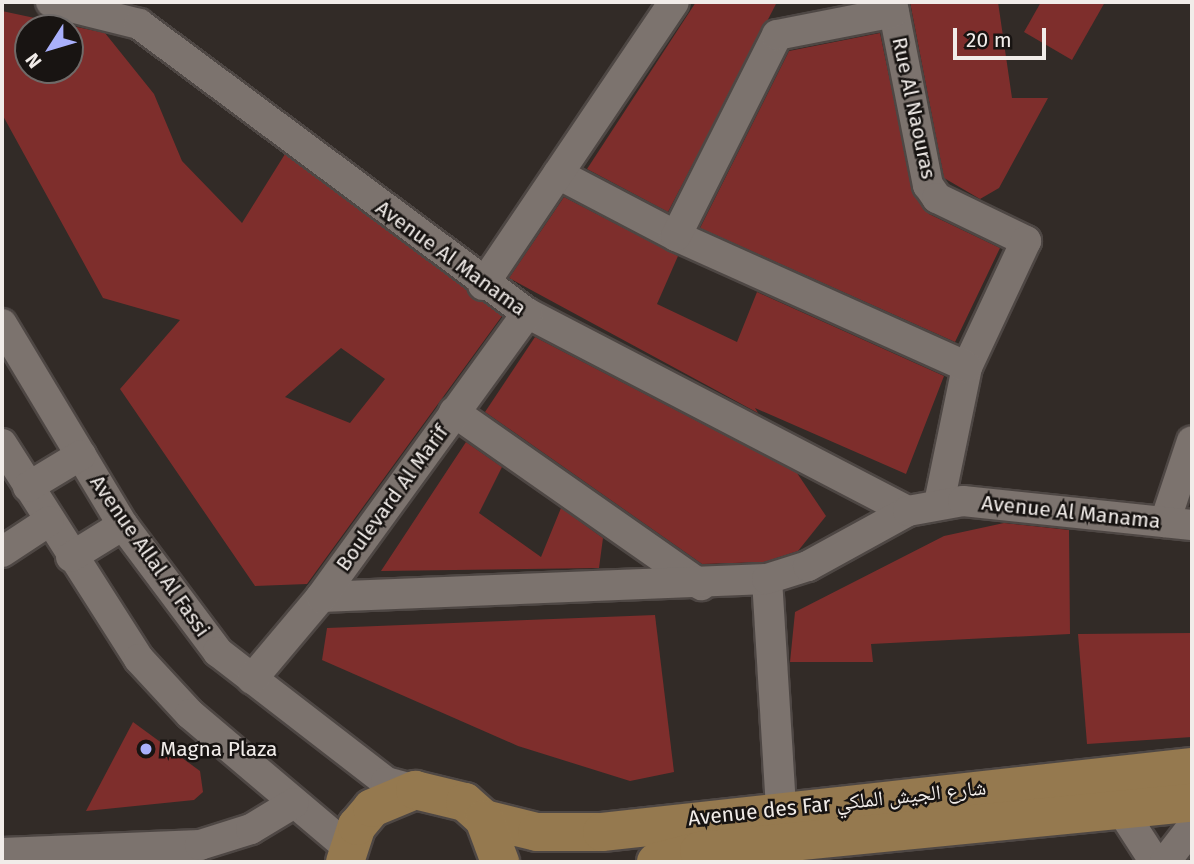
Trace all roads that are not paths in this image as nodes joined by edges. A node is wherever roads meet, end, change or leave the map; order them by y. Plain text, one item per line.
1 (51, 2) edge
2 (674, 2) edge
3 (893, 7) edge
4 (146, 13) edge
5 (558, 174) junction
6 (676, 236) junction
7 (483, 285) junction
8 (527, 313) junction
9 (2, 324) edge
10 (967, 368) junction
11 (454, 412) junction
12 (1192, 441) edge
13 (2, 444) edge
14 (80, 455) junction
15 (27, 487) junction
16 (939, 504) junction
17 (908, 511) junction
18 (49, 521) junction
19 (1179, 523) edge
20 (123, 525) junction
21 (2, 552) edge
22 (71, 557) junction
23 (767, 579) junction
24 (701, 585) junction
25 (321, 597) junction
26 (253, 679) junction
27 (1192, 767) edge
28 (415, 790) junction
29 (294, 803) junction
30 (1192, 803) edge
31 (781, 807) junction
32 (1120, 808) junction
33 (484, 819) junction
34 (1192, 827) edge
35 (2, 853) edge
36 (345, 854) edge
37 (500, 862) edge
38 (656, 862) edge
39 (1155, 862) edge
40 (1165, 862) edge

1 - 4 street, Avenue Al Manama
2 - 5 street
3 - 6 street
3 - 10 street, Rue Al Naouras
4 - 7 street, Avenue Al Manama
5 - 6 street
5 - 7 street
6 - 10 street
7 - 8 street, Avenue Al Manama
8 - 11 street, Boulevard Al Marif
8 - 17 street, Avenue Al Manama
9 - 14 street, Avenue Allal Al Fassi
10 - 16 street
11 - 24 street
11 - 25 street, Boulevard Al Marif
12 - 19 street
13 - 15 street
14 - 15 street
14 - 20 street, Avenue Allal Al Fassi
15 - 18 street
16 - 17 street, Avenue Al Manama
16 - 19 street, Avenue Al Manama
17 - 23 street, Avenue Al Manama
18 - 21 street
18 - 22 street
20 - 22 street
20 - 26 street, Avenue Allal Al Fassi
22 - 29 street
23 - 24 street, Avenue Al Manama
23 - 31 street
24 - 25 street, Avenue Al Manama
25 - 26 street, Boulevard Al Marif
26 - 28 street, Avenue Allal Al Fassi
27 - 31 main road, Avenue des Far شارع الجيش الملكي
28 - 33 main road
28 - 36 main road
29 - 35 street
29 - 36 street
30 - 32 main road, Avenue des Far شارع الجيش الملكي
31 - 33 main road, Avenue des Far شارع الجيش الملكي
32 - 38 main road, Avenue des Far شارع الجيش الملكي
32 - 39 street
33 - 37 main road
34 - 40 street

